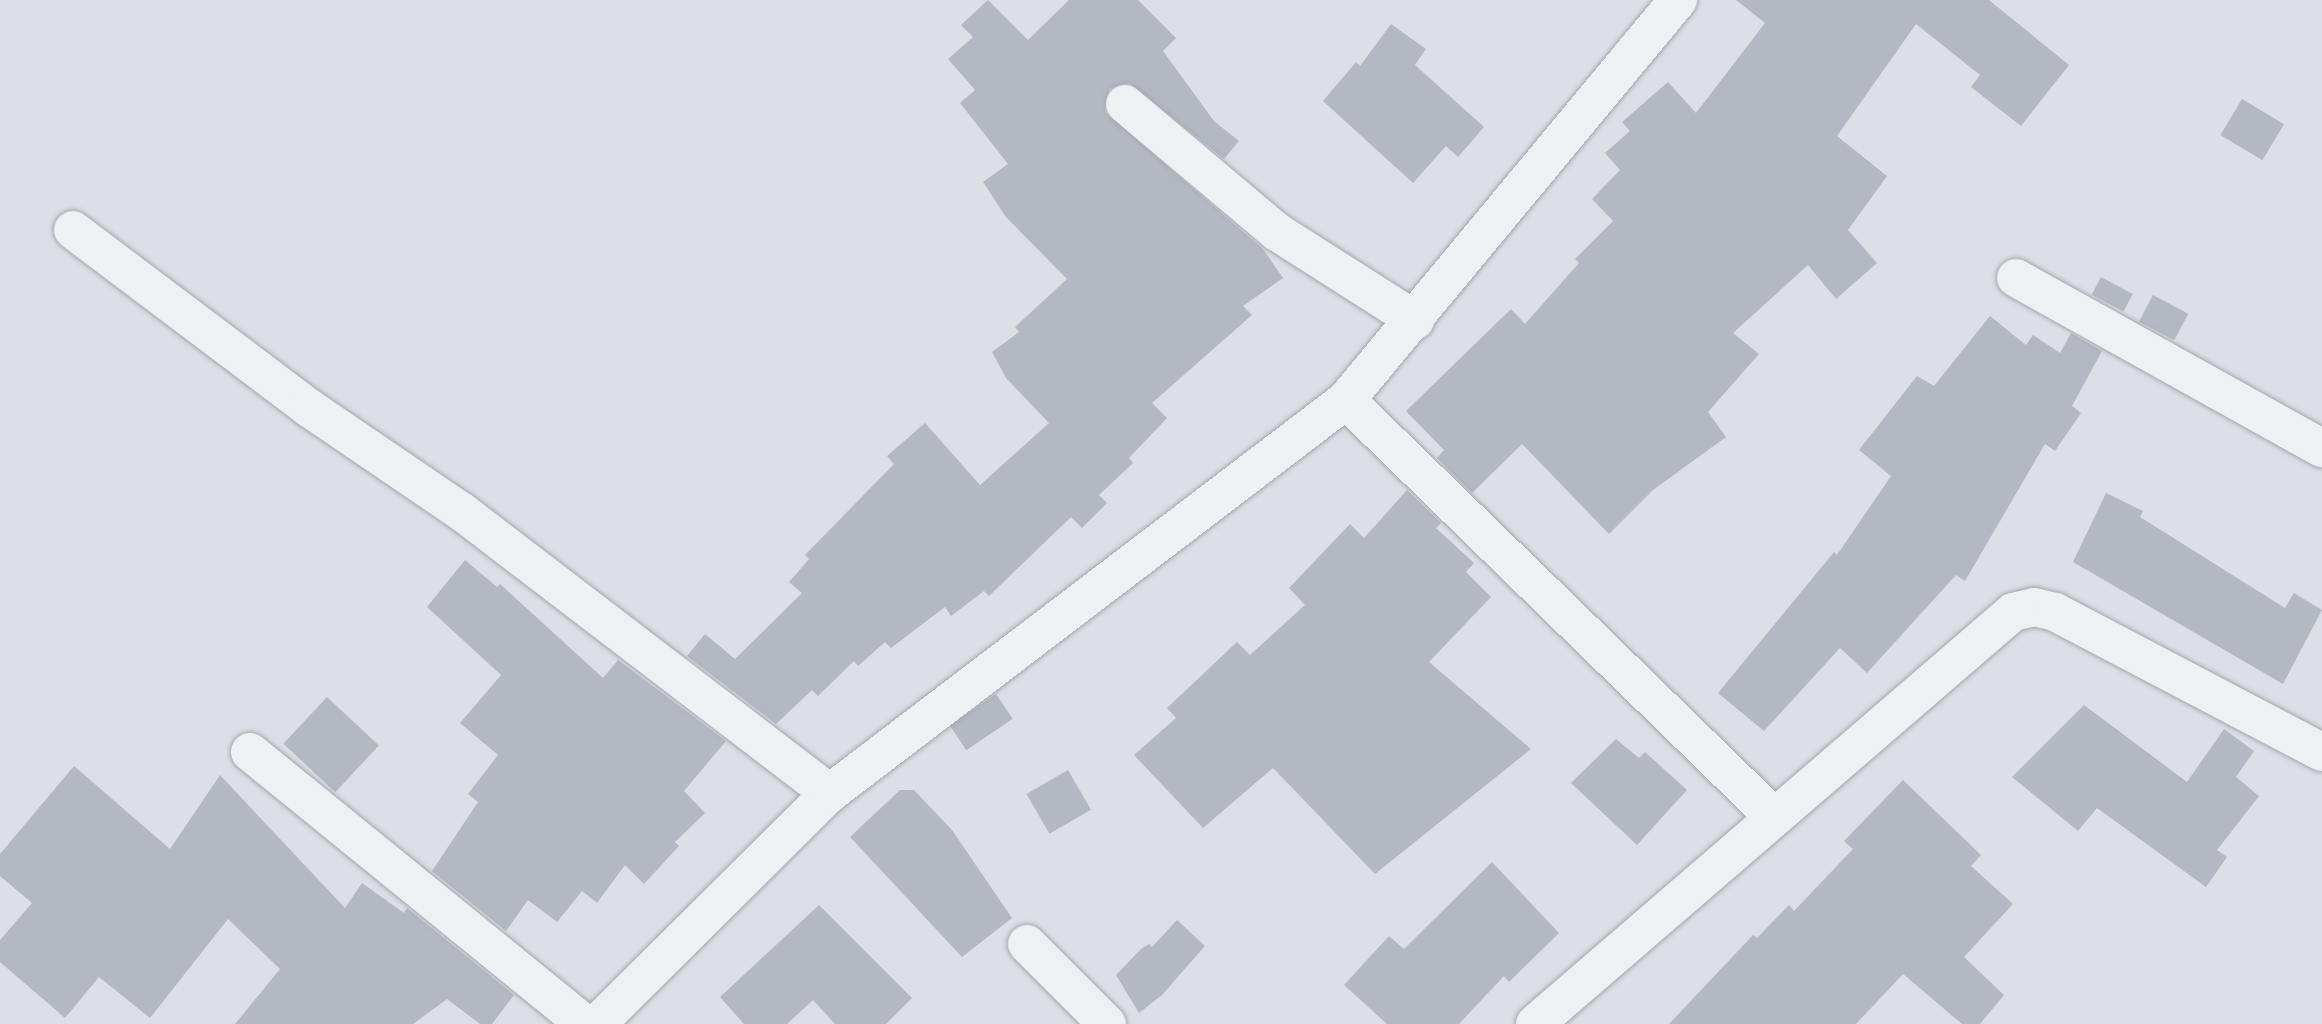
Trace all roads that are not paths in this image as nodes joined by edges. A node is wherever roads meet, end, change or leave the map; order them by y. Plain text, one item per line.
1 (1678, 0) edge
2 (1125, 104) dead end
3 (73, 230) dead end
4 (2016, 278) dead end
5 (1415, 320) junction
6 (1346, 400) junction
7 (2322, 448) edge
8 (250, 752) dead end
9 (2322, 752) edge
10 (830, 793) junction
11 (1772, 816) junction
12 (1027, 944) dead end
13 (586, 1024) edge
14 (597, 1024) edge
15 (1107, 1024) edge
16 (1535, 1024) edge

1 - 5 street
2 - 5 street
3 - 10 street
4 - 7 street
5 - 6 street
6 - 10 street
6 - 11 street
8 - 13 street
9 - 11 street
10 - 14 street
11 - 16 street
12 - 15 street

